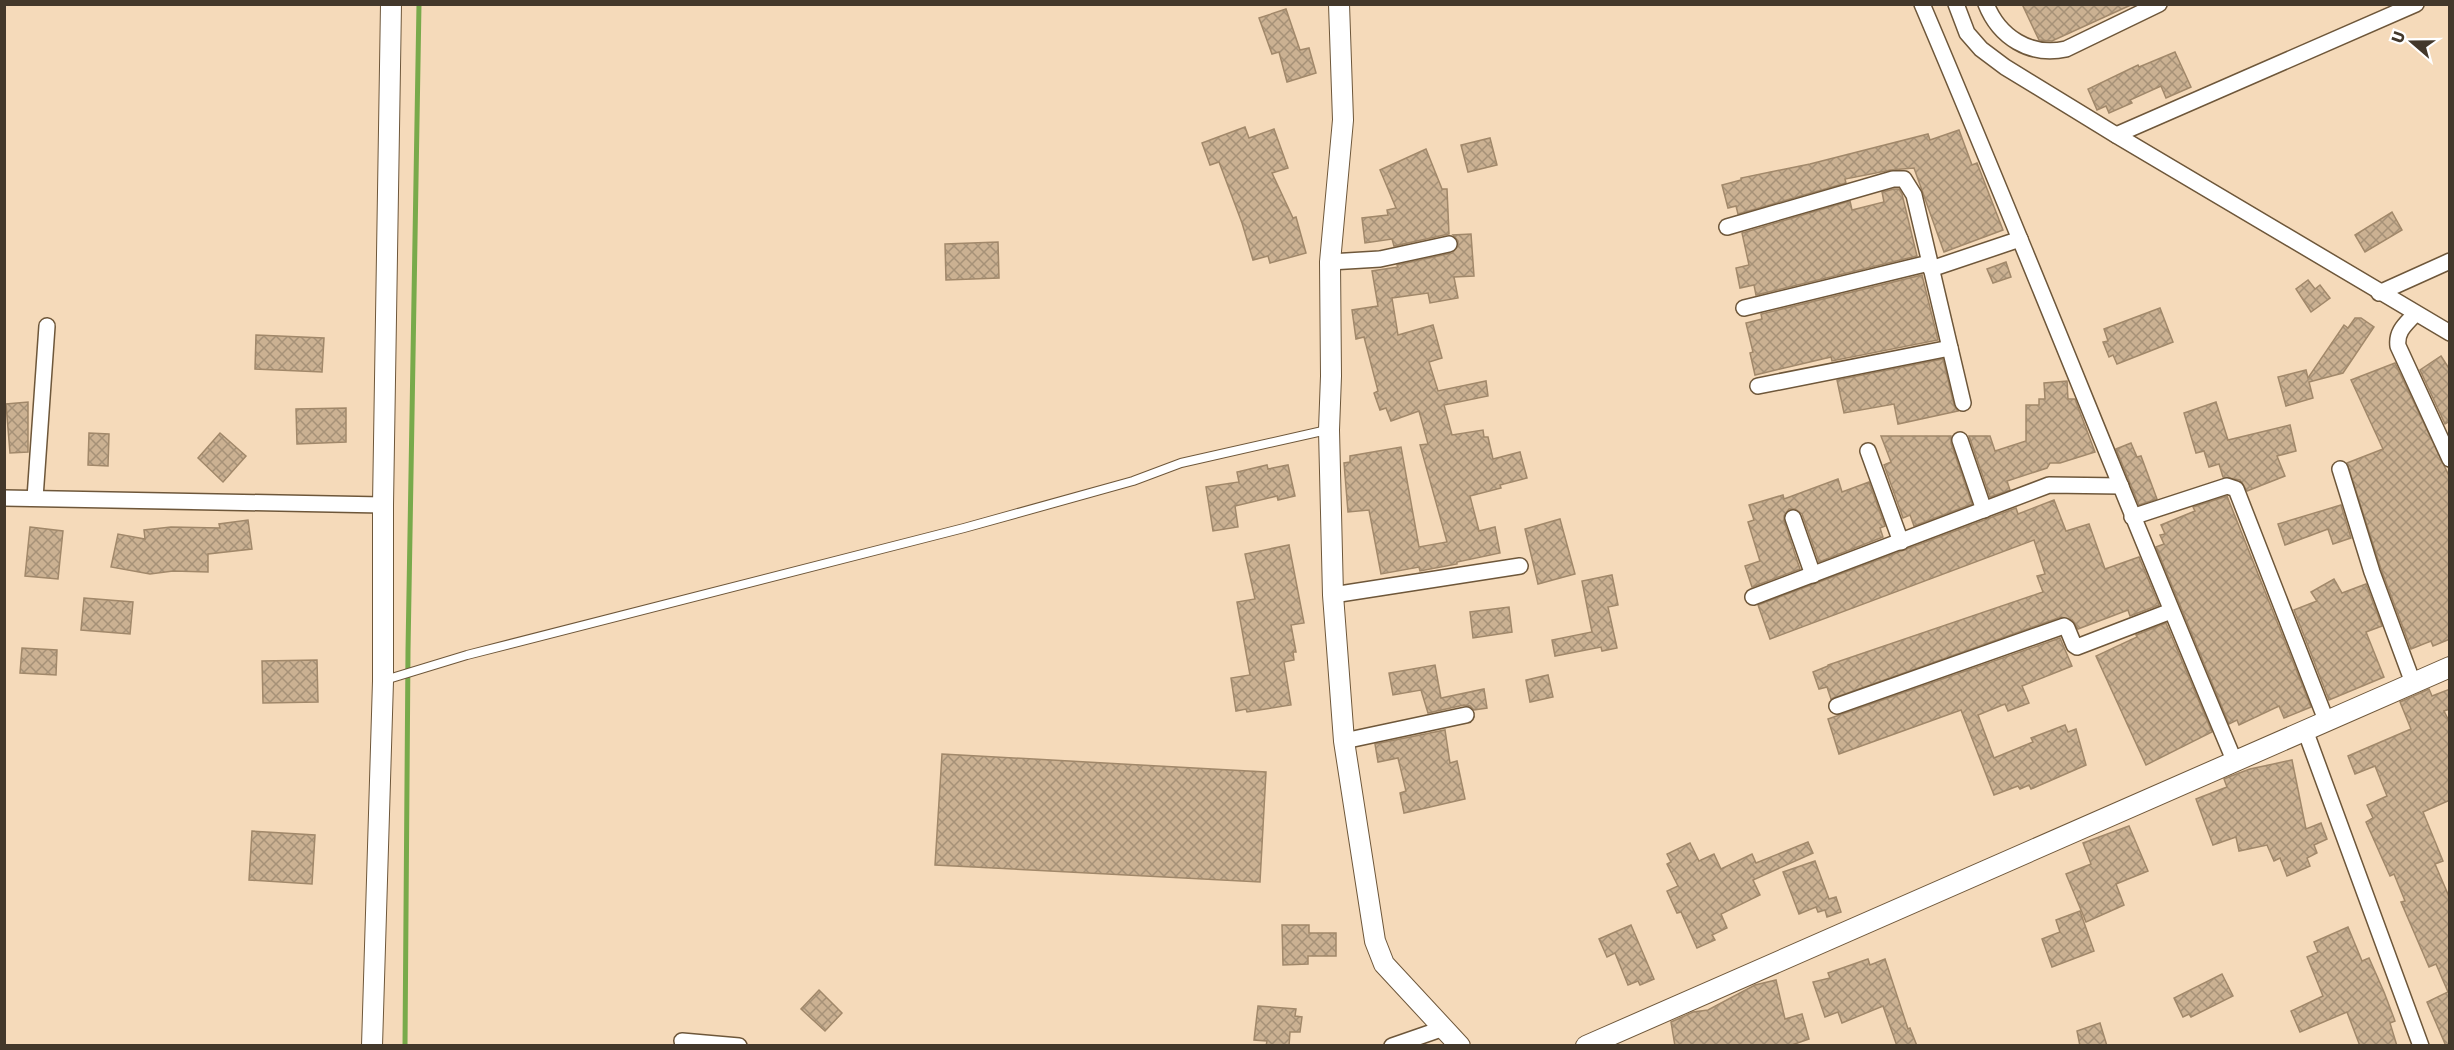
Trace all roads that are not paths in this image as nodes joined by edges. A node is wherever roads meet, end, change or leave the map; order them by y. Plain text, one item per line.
1 (391, 4) edge
2 (1339, 4) edge
3 (1922, 4) edge
4 (1956, 4) edge
5 (1986, 4) edge
6 (2159, 4) edge
7 (2416, 4) edge
8 (2116, 135) junction
9 (1727, 227) dead end
10 (2020, 239) junction
11 (1449, 244) dead end
12 (2450, 261) edge
13 (1330, 262) junction
14 (1930, 266) junction
15 (2379, 293) junction
16 (1744, 309) dead end
17 (2413, 316) junction
18 (46, 326) dead end
19 (2450, 333) edge
20 (1950, 348) junction
21 (1758, 386) dead end
22 (1963, 403) dead end
23 (1329, 430) junction
24 (1960, 440) dead end
25 (1868, 451) dead end
26 (2450, 459) edge
27 (2340, 469) dead end
28 (2121, 486) junction
29 (4, 498) edge
30 (34, 498) junction
31 (383, 506) junction
32 (1984, 510) junction
33 (2132, 517) junction
34 (1793, 518) dead end
35 (1901, 542) junction
36 (1520, 566) dead end
37 (1813, 575) junction
38 (1333, 596) junction
39 (1753, 597) dead end
40 (2171, 611) junction
41 (2450, 667) edge
42 (388, 679) junction
43 (2413, 683) junction
44 (1837, 706) dead end
45 (1466, 715) dead end
46 (2326, 720) junction
47 (2305, 730) junction
48 (1344, 741) junction
49 (2234, 760) junction
50 (1444, 1028) junction
51 (682, 1041) dead end
52 (372, 1046) edge
53 (739, 1046) edge
54 (1392, 1046) edge
55 (1460, 1046) edge
56 (1586, 1046) edge
57 (2421, 1046) edge

1 - 31 street
2 - 13 street
3 - 10 street
4 - 8 street
5 - 6 street
7 - 8 street
8 - 15 street
9 - 14 street
10 - 14 street
10 - 28 street
11 - 13 street
12 - 15 street
13 - 23 street
14 - 16 street
14 - 20 street
15 - 17 street
17 - 19 street
17 - 26 street
18 - 30 street
20 - 21 street
20 - 22 street
23 - 38 street
23 - 42 lane
24 - 32 street
25 - 35 street
27 - 43 street
28 - 32 street
28 - 33 street
29 - 30 street
30 - 31 street
31 - 42 street
32 - 35 street
33 - 40 street
33 - 46 street
34 - 37 street
35 - 37 street
36 - 38 street
37 - 39 street
38 - 48 street
40 - 44 street
40 - 49 street
41 - 43 street
42 - 52 street
43 - 46 street
45 - 48 street
46 - 47 street
47 - 49 street
47 - 57 street
48 - 50 street
49 - 56 street
50 - 54 street
50 - 55 street
51 - 53 street

